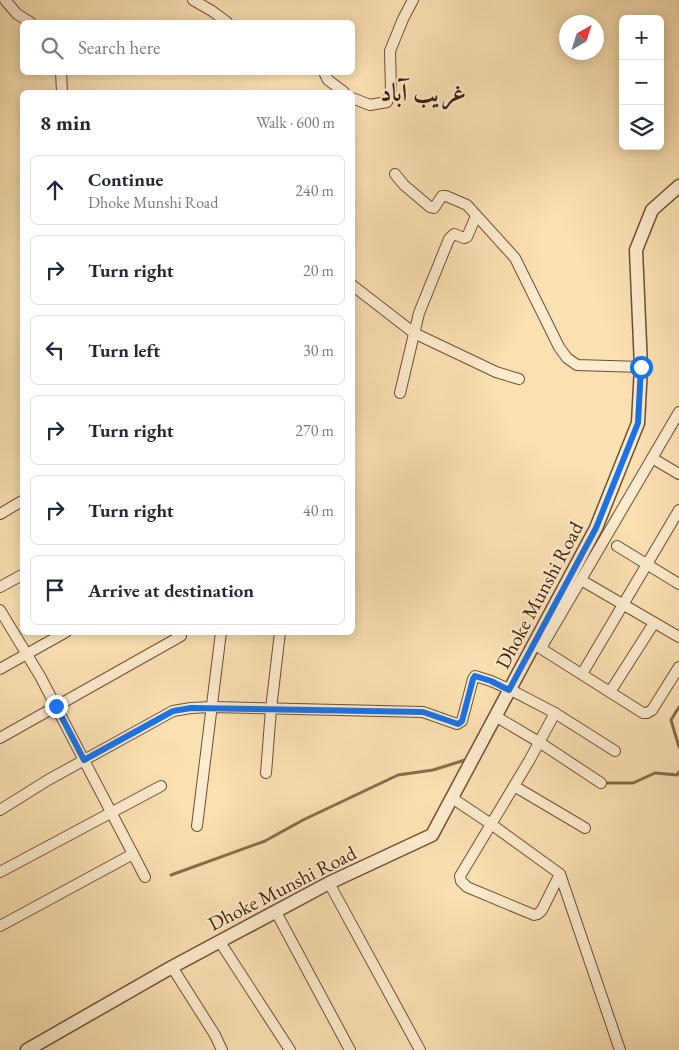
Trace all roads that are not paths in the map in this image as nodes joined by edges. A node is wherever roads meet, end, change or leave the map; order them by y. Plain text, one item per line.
1 (5, 0) edge
2 (193, 0) edge
3 (413, 0) edge
4 (27, 20) edge
5 (225, 20) edge
6 (61, 75) edge
7 (326, 75) edge
8 (62, 90) edge
9 (341, 90) edge
10 (355, 99) edge
11 (395, 174) dead end
12 (679, 186) edge
13 (476, 216) junction
14 (355, 287) edge
15 (414, 333) junction
16 (641, 367) junction
17 (519, 378) dead end
18 (400, 393) dead end
19 (678, 415) edge
20 (652, 458) junction
21 (679, 474) edge
22 (20, 502) edge
23 (679, 510) edge
24 (0, 514) edge
25 (617, 546) dead end
26 (647, 564) junction
27 (20, 576) edge
28 (581, 580) junction
29 (679, 584) edge
30 (0, 588) edge
31 (623, 605) junction
32 (0, 610) edge
33 (654, 623) junction
34 (61, 635) edge
35 (221, 635) edge
36 (280, 635) edge
37 (181, 636) dead end
38 (679, 637) edge
39 (537, 646) junction
40 (27, 654) junction
41 (679, 667) edge
42 (0, 669) edge
43 (582, 674) junction
44 (509, 690) junction
45 (610, 692) junction
46 (56, 706) junction
47 (212, 707) junction
48 (271, 709) junction
49 (555, 713) junction
50 (495, 716) junction
51 (0, 738) edge
52 (539, 742) junction
53 (615, 751) dead end
54 (84, 760) junction
55 (266, 773) dead end
56 (601, 783) dead end
57 (162, 786) dead end
58 (514, 786) junction
59 (452, 798) junction
60 (0, 810) edge
61 (111, 813) junction
62 (491, 824) junction
63 (197, 826) dead end
64 (585, 828) dead end
65 (133, 854) junction
66 (0, 872) edge
67 (560, 874) junction
68 (145, 877) dead end
69 (329, 882) junction
70 (276, 912) junction
71 (0, 926) edge
72 (220, 942) junction
73 (172, 968) junction
74 (27, 1050) edge
75 (222, 1050) edge
76 (290, 1050) edge
77 (350, 1050) edge
78 (420, 1050) edge
79 (620, 1050) edge

1 - 4 street
2 - 5 street
3 - 10 street
6 - 8 street
7 - 9 street
11 - 13 street
12 - 16 street, Dhoke Munshi Road
13 - 15 street
13 - 16 street
14 - 15 street
15 - 17 street
15 - 18 street
16 - 39 street, Dhoke Munshi Road
19 - 20 street
20 - 21 street
20 - 28 street
22 - 24 street
23 - 26 street
25 - 26 street
26 - 29 street
26 - 31 street
27 - 30 street
28 - 31 street
28 - 39 street
31 - 33 street
31 - 43 street
32 - 40 street
33 - 38 street
33 - 45 street
34 - 40 street
35 - 47 street
36 - 48 street
37 - 46 street
39 - 43 street
39 - 44 street, Dhoke Munshi Road
40 - 42 street
40 - 46 street
41 - 45 street
43 - 45 street
44 - 48 street
44 - 49 street
44 - 50 street, Dhoke Munshi Road
46 - 51 street
46 - 54 street
47 - 48 street
47 - 54 street
47 - 63 street
48 - 55 street
49 - 52 street
49 - 53 street
50 - 52 street
50 - 59 street, Dhoke Munshi Road
52 - 56 street
52 - 58 street
54 - 60 street
54 - 61 street
57 - 61 street
58 - 62 street
58 - 64 street
59 - 62 street
59 - 69 street, Dhoke Munshi Road
61 - 65 street
61 - 66 street
62 - 67 street
62 - 67 street
65 - 68 street
65 - 71 street
67 - 79 street
69 - 70 street, Dhoke Munshi Road
69 - 78 street
70 - 72 street, Dhoke Munshi Road
70 - 77 street
72 - 73 street, Dhoke Munshi Road
72 - 76 street
73 - 74 street, Dhoke Munshi Road
73 - 75 street

